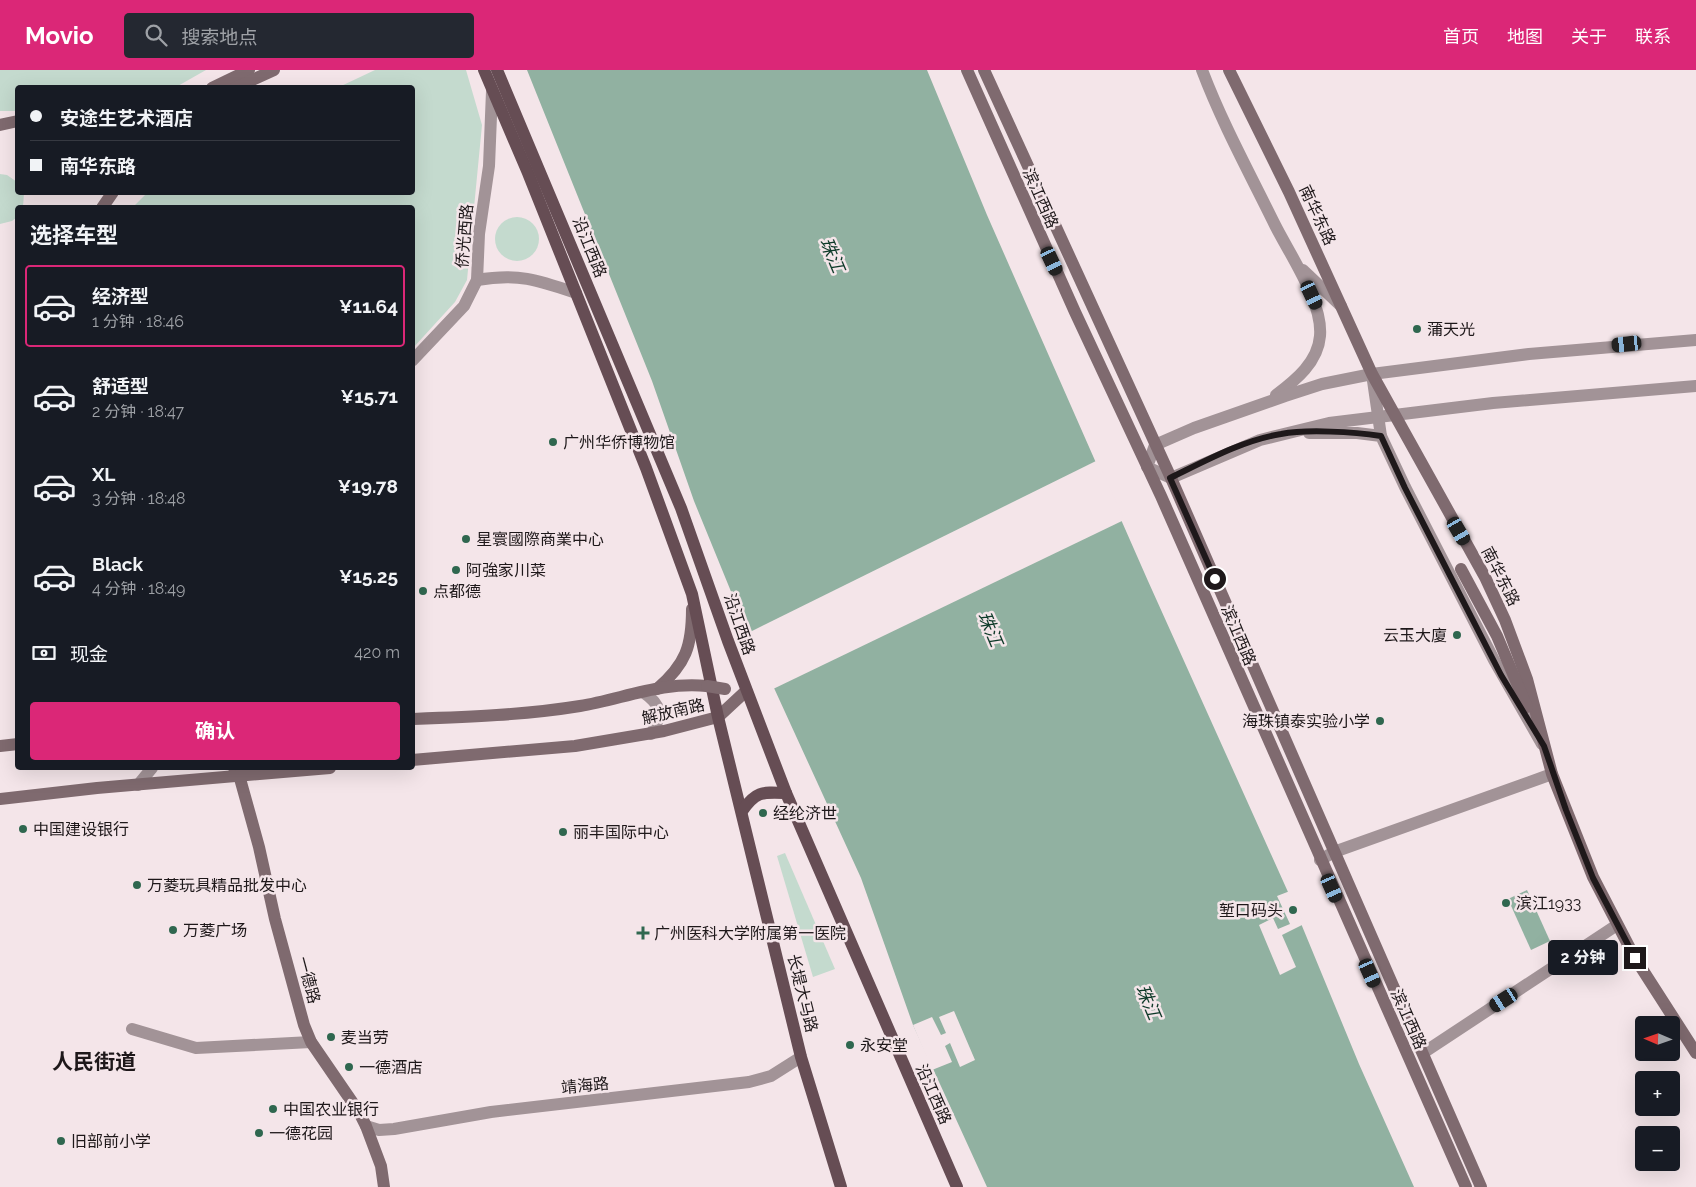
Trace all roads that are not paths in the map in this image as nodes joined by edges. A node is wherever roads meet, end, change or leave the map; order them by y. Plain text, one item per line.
1 (274, 70) edge
2 (484, 70) edge
3 (497, 70) edge
4 (967, 70) edge
5 (984, 70) edge
6 (1202, 70) edge
7 (1229, 70) edge
8 (249, 74) edge
9 (220, 85) edge
10 (238, 85) edge
11 (492, 91) junction
12 (15, 122) edge
13 (0, 125) edge
14 (1294, 261) junction
15 (477, 280) junction
16 (576, 294) junction
17 (1343, 308) junction
18 (1696, 340) edge
19 (415, 358) edge
20 (1372, 374) junction
21 (1696, 386) edge
22 (1266, 402) junction
23 (1393, 415) junction
24 (1378, 417) junction
25 (1282, 433) junction
26 (1381, 436) junction
27 (1155, 445) junction
28 (1147, 467) junction
29 (1170, 478) junction
30 (1461, 569) dead end
31 (692, 594) junction
32 (657, 689) junction
33 (746, 691) junction
34 (643, 692) junction
35 (718, 717) junction
36 (415, 719) edge
37 (651, 734) junction
38 (15, 744) edge
39 (0, 746) edge
40 (1544, 746) junction
41 (415, 760) edge
42 (150, 770) edge
43 (284, 770) edge
44 (237, 772) edge
45 (1552, 774) junction
46 (138, 785) junction
47 (786, 793) junction
48 (0, 799) edge
49 (742, 811) junction
50 (1334, 852) junction
51 (1320, 860) junction
52 (1617, 925) junction
53 (132, 1029) dead end
54 (311, 1042) junction
55 (1423, 1053) junction
56 (1696, 1053) edge
57 (802, 1056) junction
58 (366, 1126) junction
59 (384, 1187) edge
60 (841, 1187) edge
61 (957, 1187) edge
62 (1466, 1187) edge
63 (1481, 1187) edge

1 - 8 main road
2 - 11 main road, 沿江西路
3 - 33 main road, 沿江西路
4 - 28 main road, 滨江西路
5 - 27 main road, 滨江西路
6 - 14 street
7 - 17 main road, 南华东路
8 - 9 main road
8 - 10 main road
11 - 15 street, 侨光西路
11 - 16 main road, 沿江西路
12 - 13 main road
14 - 17 street
14 - 22 street
15 - 16 street
15 - 19 street, 侨光西路
16 - 31 main road, 沿江西路
17 - 20 main road, 南华东路
18 - 20 street
20 - 22 street
20 - 23 main road, 南华东路
20 - 24 street
21 - 23 street
22 - 27 street
23 - 24 street
23 - 40 main road, 南华东路
24 - 25 street
24 - 26 street
25 - 26 street
25 - 29 street
26 - 40 street
27 - 28 street
27 - 29 main road, 滨江西路
28 - 29 street
28 - 51 main road, 滨江西路
29 - 50 main road, 滨江西路
30 - 40 main road
31 - 32 main road
31 - 35 main road, 沿江西路
32 - 33 main road, 解放南路, bridge
32 - 34 main road, 解放南路
33 - 35 main road, 解放南路
33 - 47 main road, 沿江西路
34 - 36 main road, 解放南路
34 - 37 street
35 - 37 main road, 解放南路
35 - 49 main road, 长堤大马路
37 - 41 main road, 解放南路
38 - 39 main road
40 - 45 main road, 南华东路
42 - 46 street
43 - 44 main road
44 - 46 main road
44 - 54 main road, 一德路
45 - 50 street
45 - 52 main road, 南华东路
46 - 48 main road
47 - 49 main road
47 - 61 main road, 沿江西路
49 - 57 main road, 长堤大马路
50 - 51 street
50 - 55 main road, 滨江西路
51 - 62 main road, 滨江西路
52 - 55 street
52 - 56 main road, 南华东路
53 - 54 street
54 - 58 main road, 一德路
55 - 63 main road, 滨江西路
57 - 58 street, 靖海路
57 - 60 main road, 长堤大马路
58 - 59 main road, 一德路

